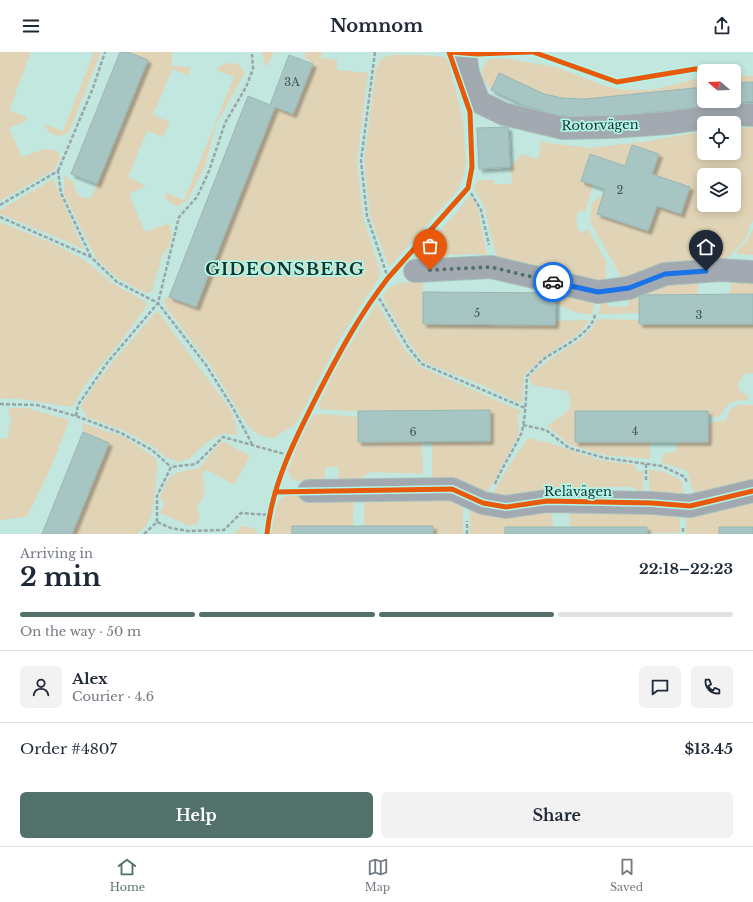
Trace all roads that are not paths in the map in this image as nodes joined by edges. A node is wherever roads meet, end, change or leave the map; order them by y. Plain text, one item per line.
1 (464, 52) edge
2 (753, 115) edge
3 (415, 270) road end
4 (753, 272) edge
5 (309, 491) dead end
6 (753, 491) edge

1 - 2 street, Rotorvägen
3 - 4 street
5 - 6 street, Relävägen

